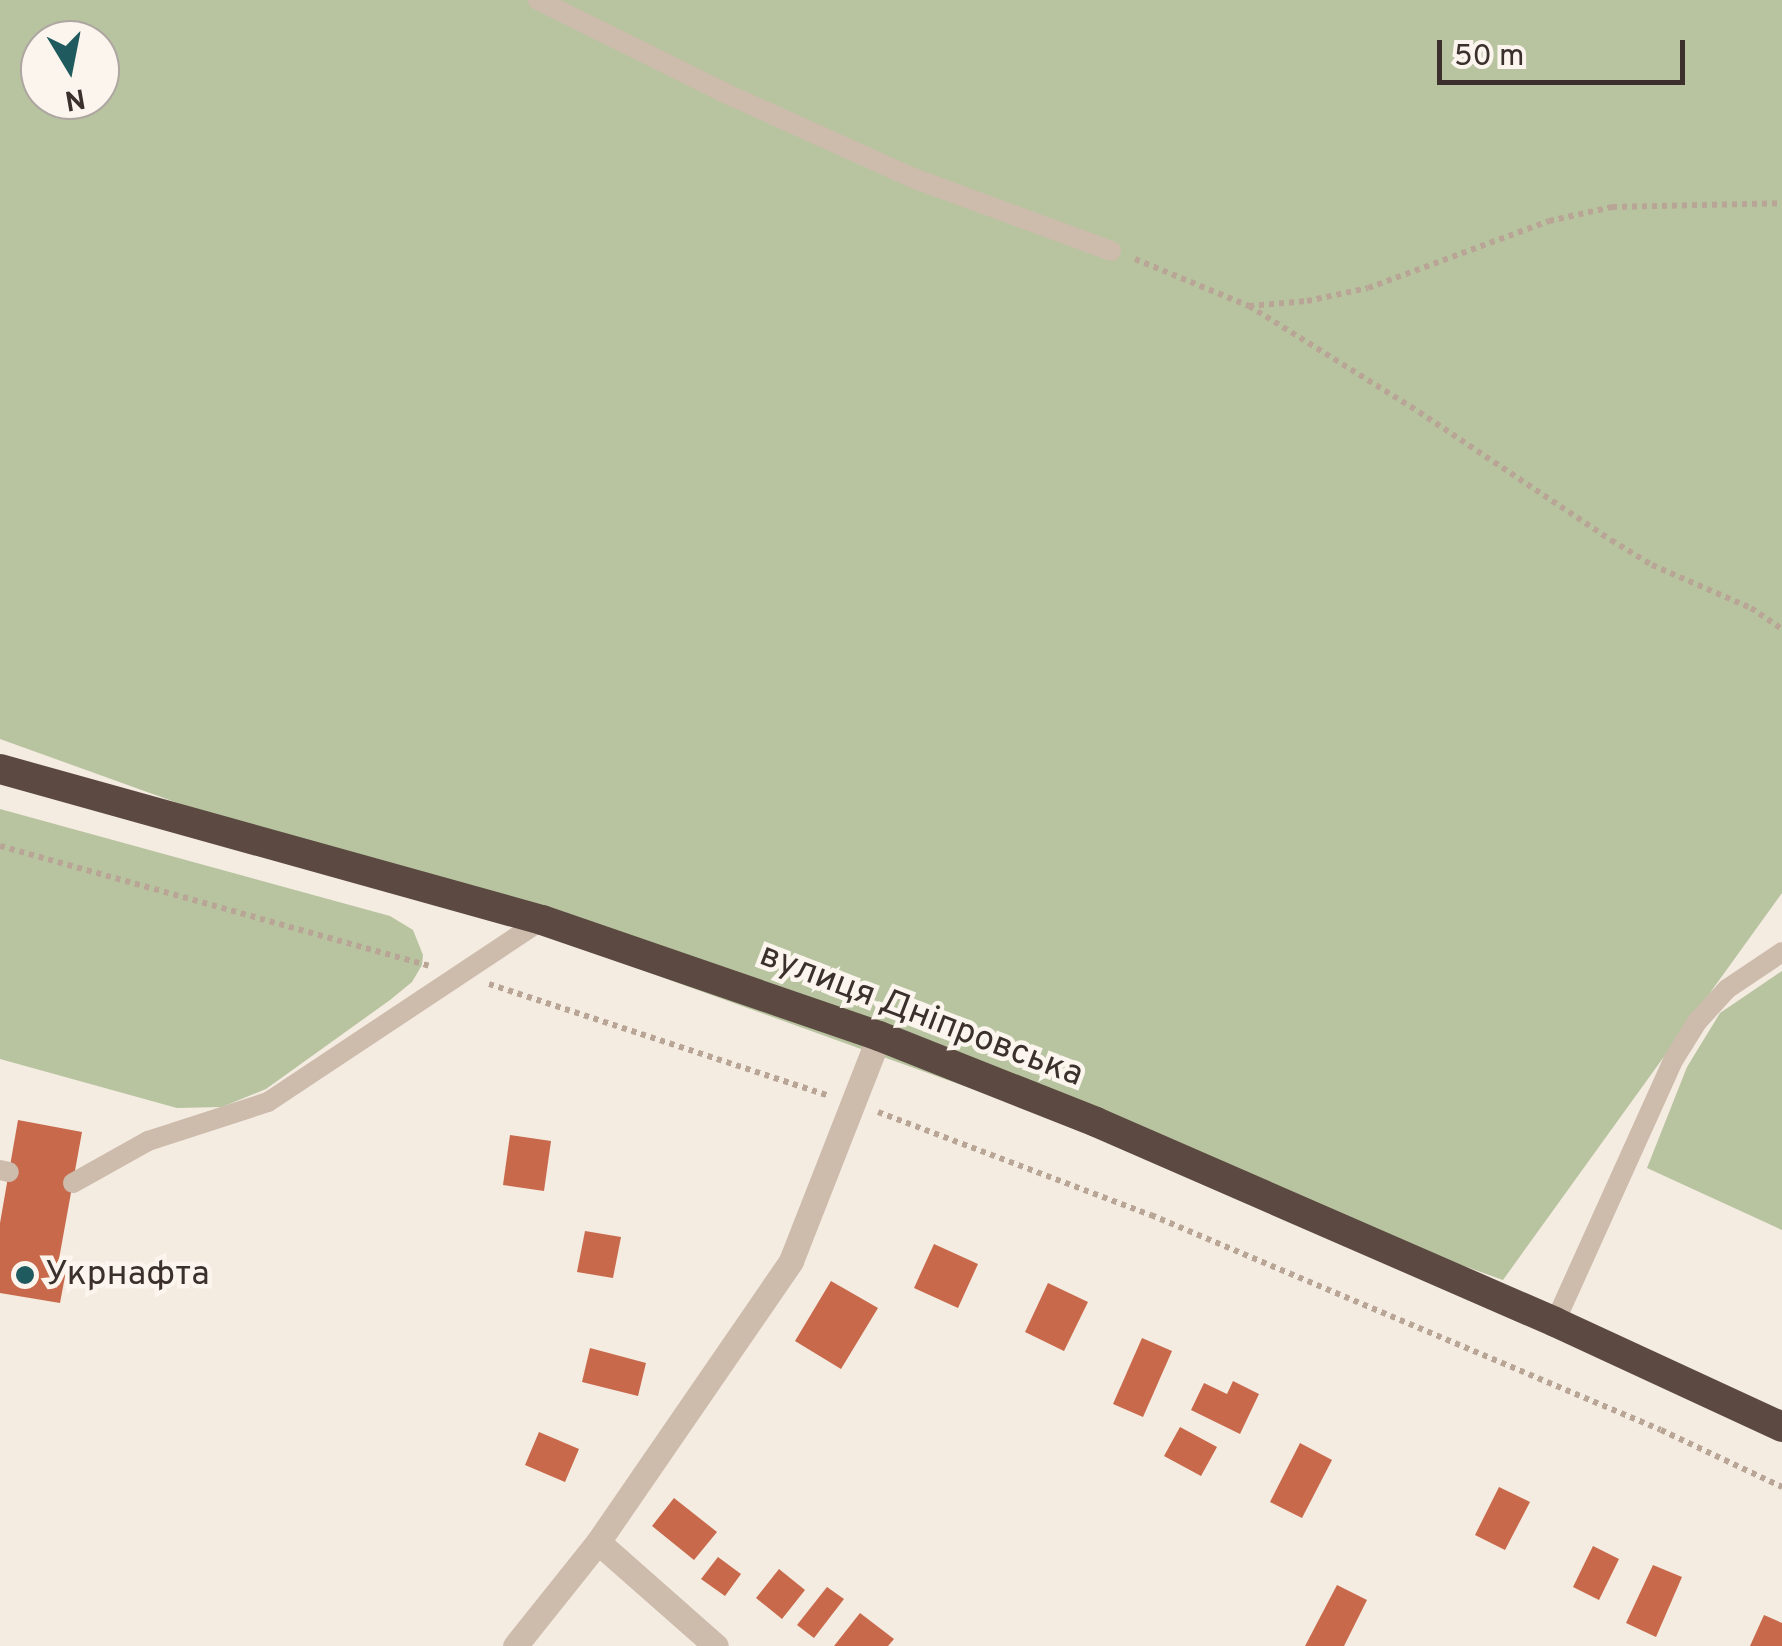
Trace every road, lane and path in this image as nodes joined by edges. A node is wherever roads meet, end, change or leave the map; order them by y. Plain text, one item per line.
1 (538, 0) edge
2 (1782, 203) edge
3 (1111, 252) joint
4 (1248, 306) junction
5 (1782, 630) edge
6 (0, 768) edge
7 (0, 846) edge
8 (542, 920) junction
9 (1782, 952) edge
10 (460, 974) junction
11 (879, 1036) junction
12 (852, 1104) junction
13 (73, 1183) dead end
14 (1555, 1322) junction
15 (1782, 1427) edge
16 (1782, 1487) edge
17 (598, 1542) junction
18 (515, 1646) edge
19 (716, 1646) edge

1 - 3 lane
2 - 4 path
3 - 4 path
4 - 5 path
6 - 8 highway, вулиця Дніпровська
7 - 10 path
8 - 10 lane
8 - 11 highway, вулиця Дніпровська
9 - 14 lane
10 - 12 path
10 - 13 lane
11 - 12 street
11 - 14 highway, вулиця Дніпровська
12 - 16 path
12 - 17 street
14 - 15 highway, вулиця Дніпровська
17 - 18 street
17 - 19 street

